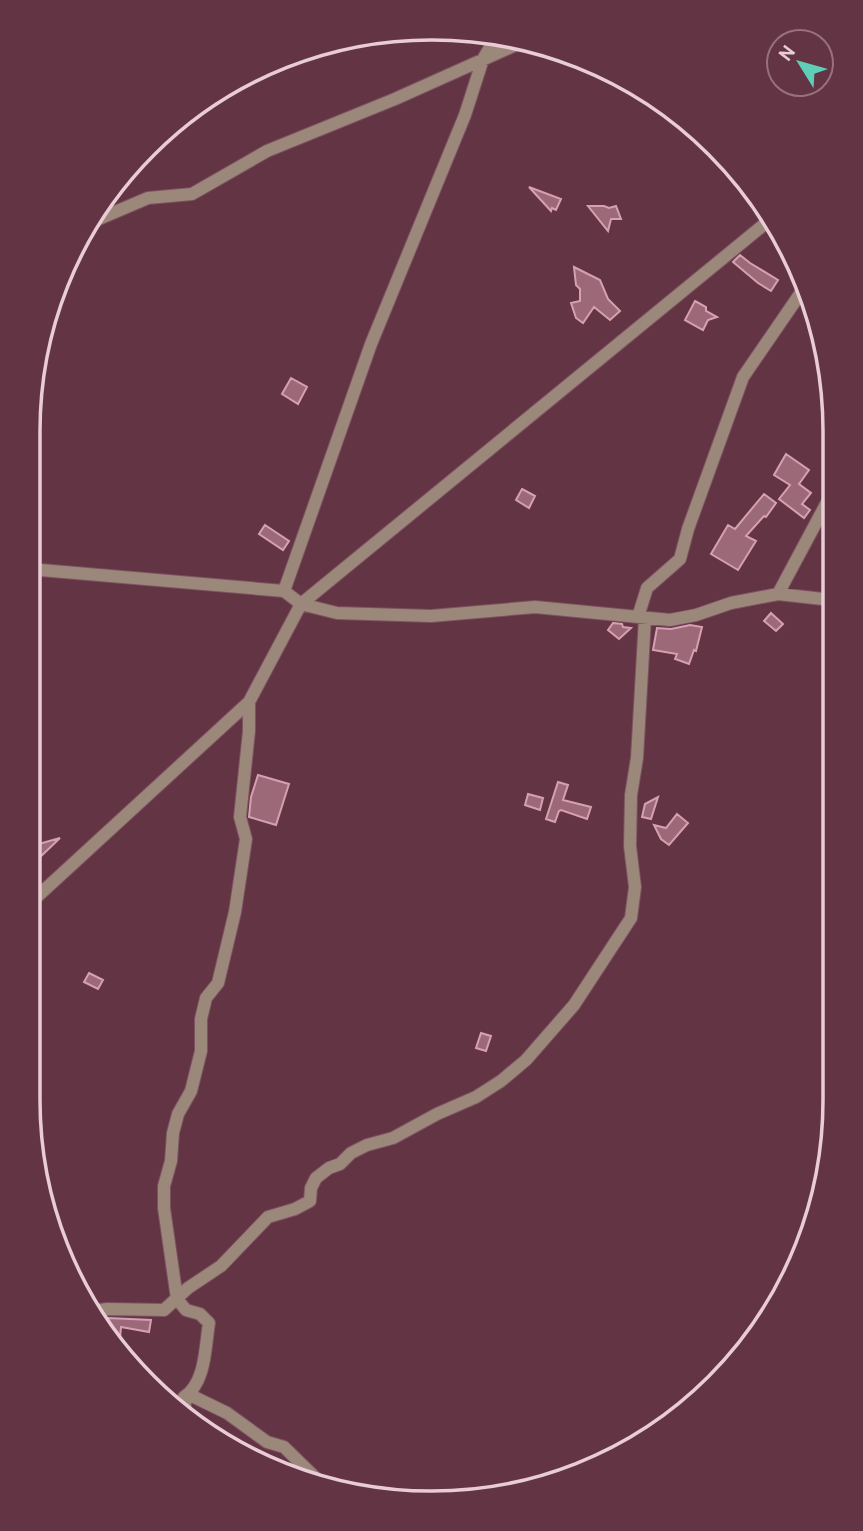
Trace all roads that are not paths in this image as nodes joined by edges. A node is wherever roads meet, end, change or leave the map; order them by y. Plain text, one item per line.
1 (492, 45) edge
2 (509, 48) edge
3 (483, 60) junction
4 (105, 216) edge
5 (763, 225) edge
6 (798, 296) edge
7 (823, 510) edge
8 (40, 570) edge
9 (284, 591) junction
10 (778, 594) junction
11 (823, 599) edge
12 (301, 604) junction
13 (641, 617) junction
14 (249, 702) junction
15 (40, 894) edge
16 (177, 1298) junction
17 (102, 1310) edge
18 (188, 1394) junction
19 (185, 1403) edge
20 (308, 1471) edge

1 - 3 street
2 - 3 street
3 - 4 street
3 - 9 street
5 - 12 street
6 - 13 street
7 - 10 street
8 - 9 street
9 - 12 street
10 - 11 street
10 - 13 street
12 - 13 street
12 - 14 street
13 - 16 street
14 - 15 street
14 - 16 street
16 - 17 street
16 - 18 street
18 - 19 street
18 - 20 street

